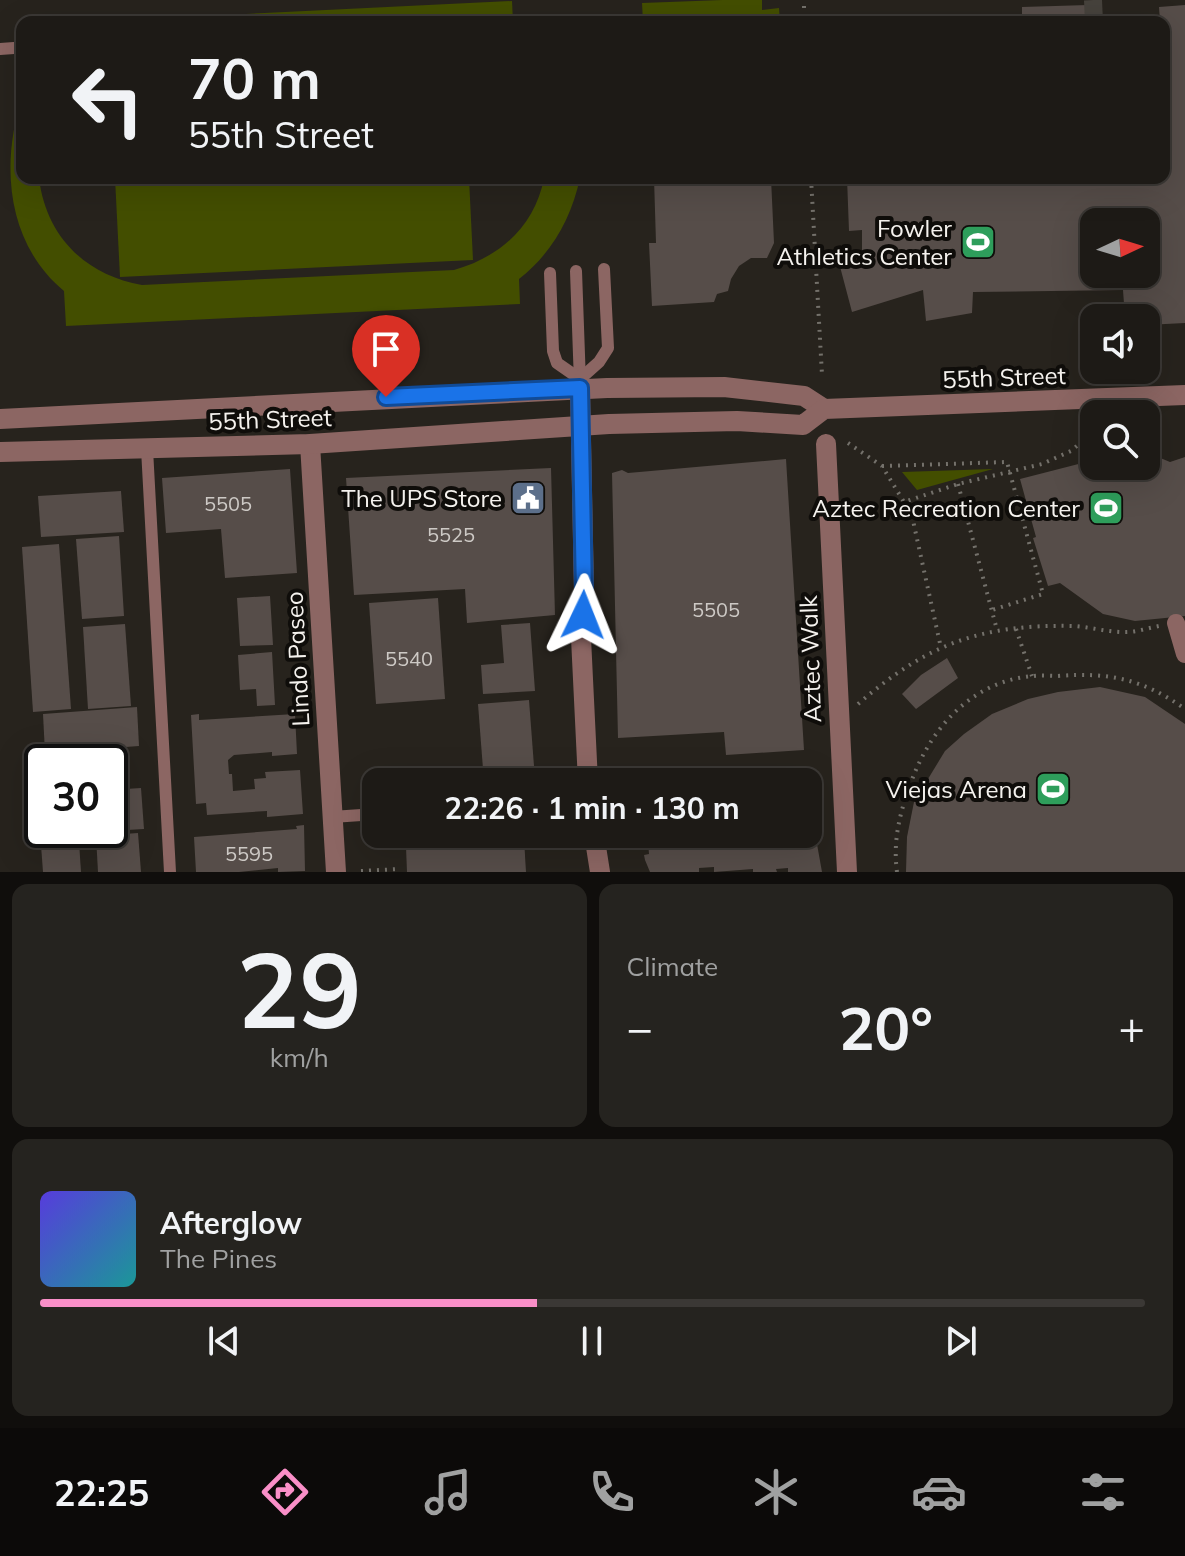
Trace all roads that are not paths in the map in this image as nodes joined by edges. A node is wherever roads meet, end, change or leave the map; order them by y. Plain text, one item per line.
1 (14, 48) dead end
2 (0, 49) edge
3 (604, 269) dead end
4 (576, 271) dead end
5 (550, 273) dead end
6 (580, 384) junction
7 (1185, 395) edge
8 (824, 409) junction
9 (0, 419) edge
10 (581, 426) junction
11 (310, 444) junction
12 (826, 444) dead end
13 (147, 449) junction
14 (0, 452) edge
15 (1176, 623) road end
16 (1185, 654) edge
17 (587, 768) edge
18 (362, 815) edge
19 (332, 817) junction
20 (596, 848) edge
21 (170, 872) edge
22 (336, 872) edge
23 (600, 872) edge
24 (847, 872) edge

1 - 2 lane
3 - 6 lane
4 - 6 lane
5 - 6 lane
6 - 8 street, 55th Street
6 - 9 street, 55th Street
6 - 10 street
7 - 8 street, 55th Street
8 - 10 street, 55th Street
10 - 11 street, 55th Street
10 - 17 street
11 - 13 street, 55th Street
11 - 19 street, Lindo Paseo
12 - 24 street, Aztec Walk
13 - 14 street, 55th Street
13 - 21 lane
15 - 16 street
18 - 19 lane
19 - 22 street, Lindo Paseo
20 - 23 street

